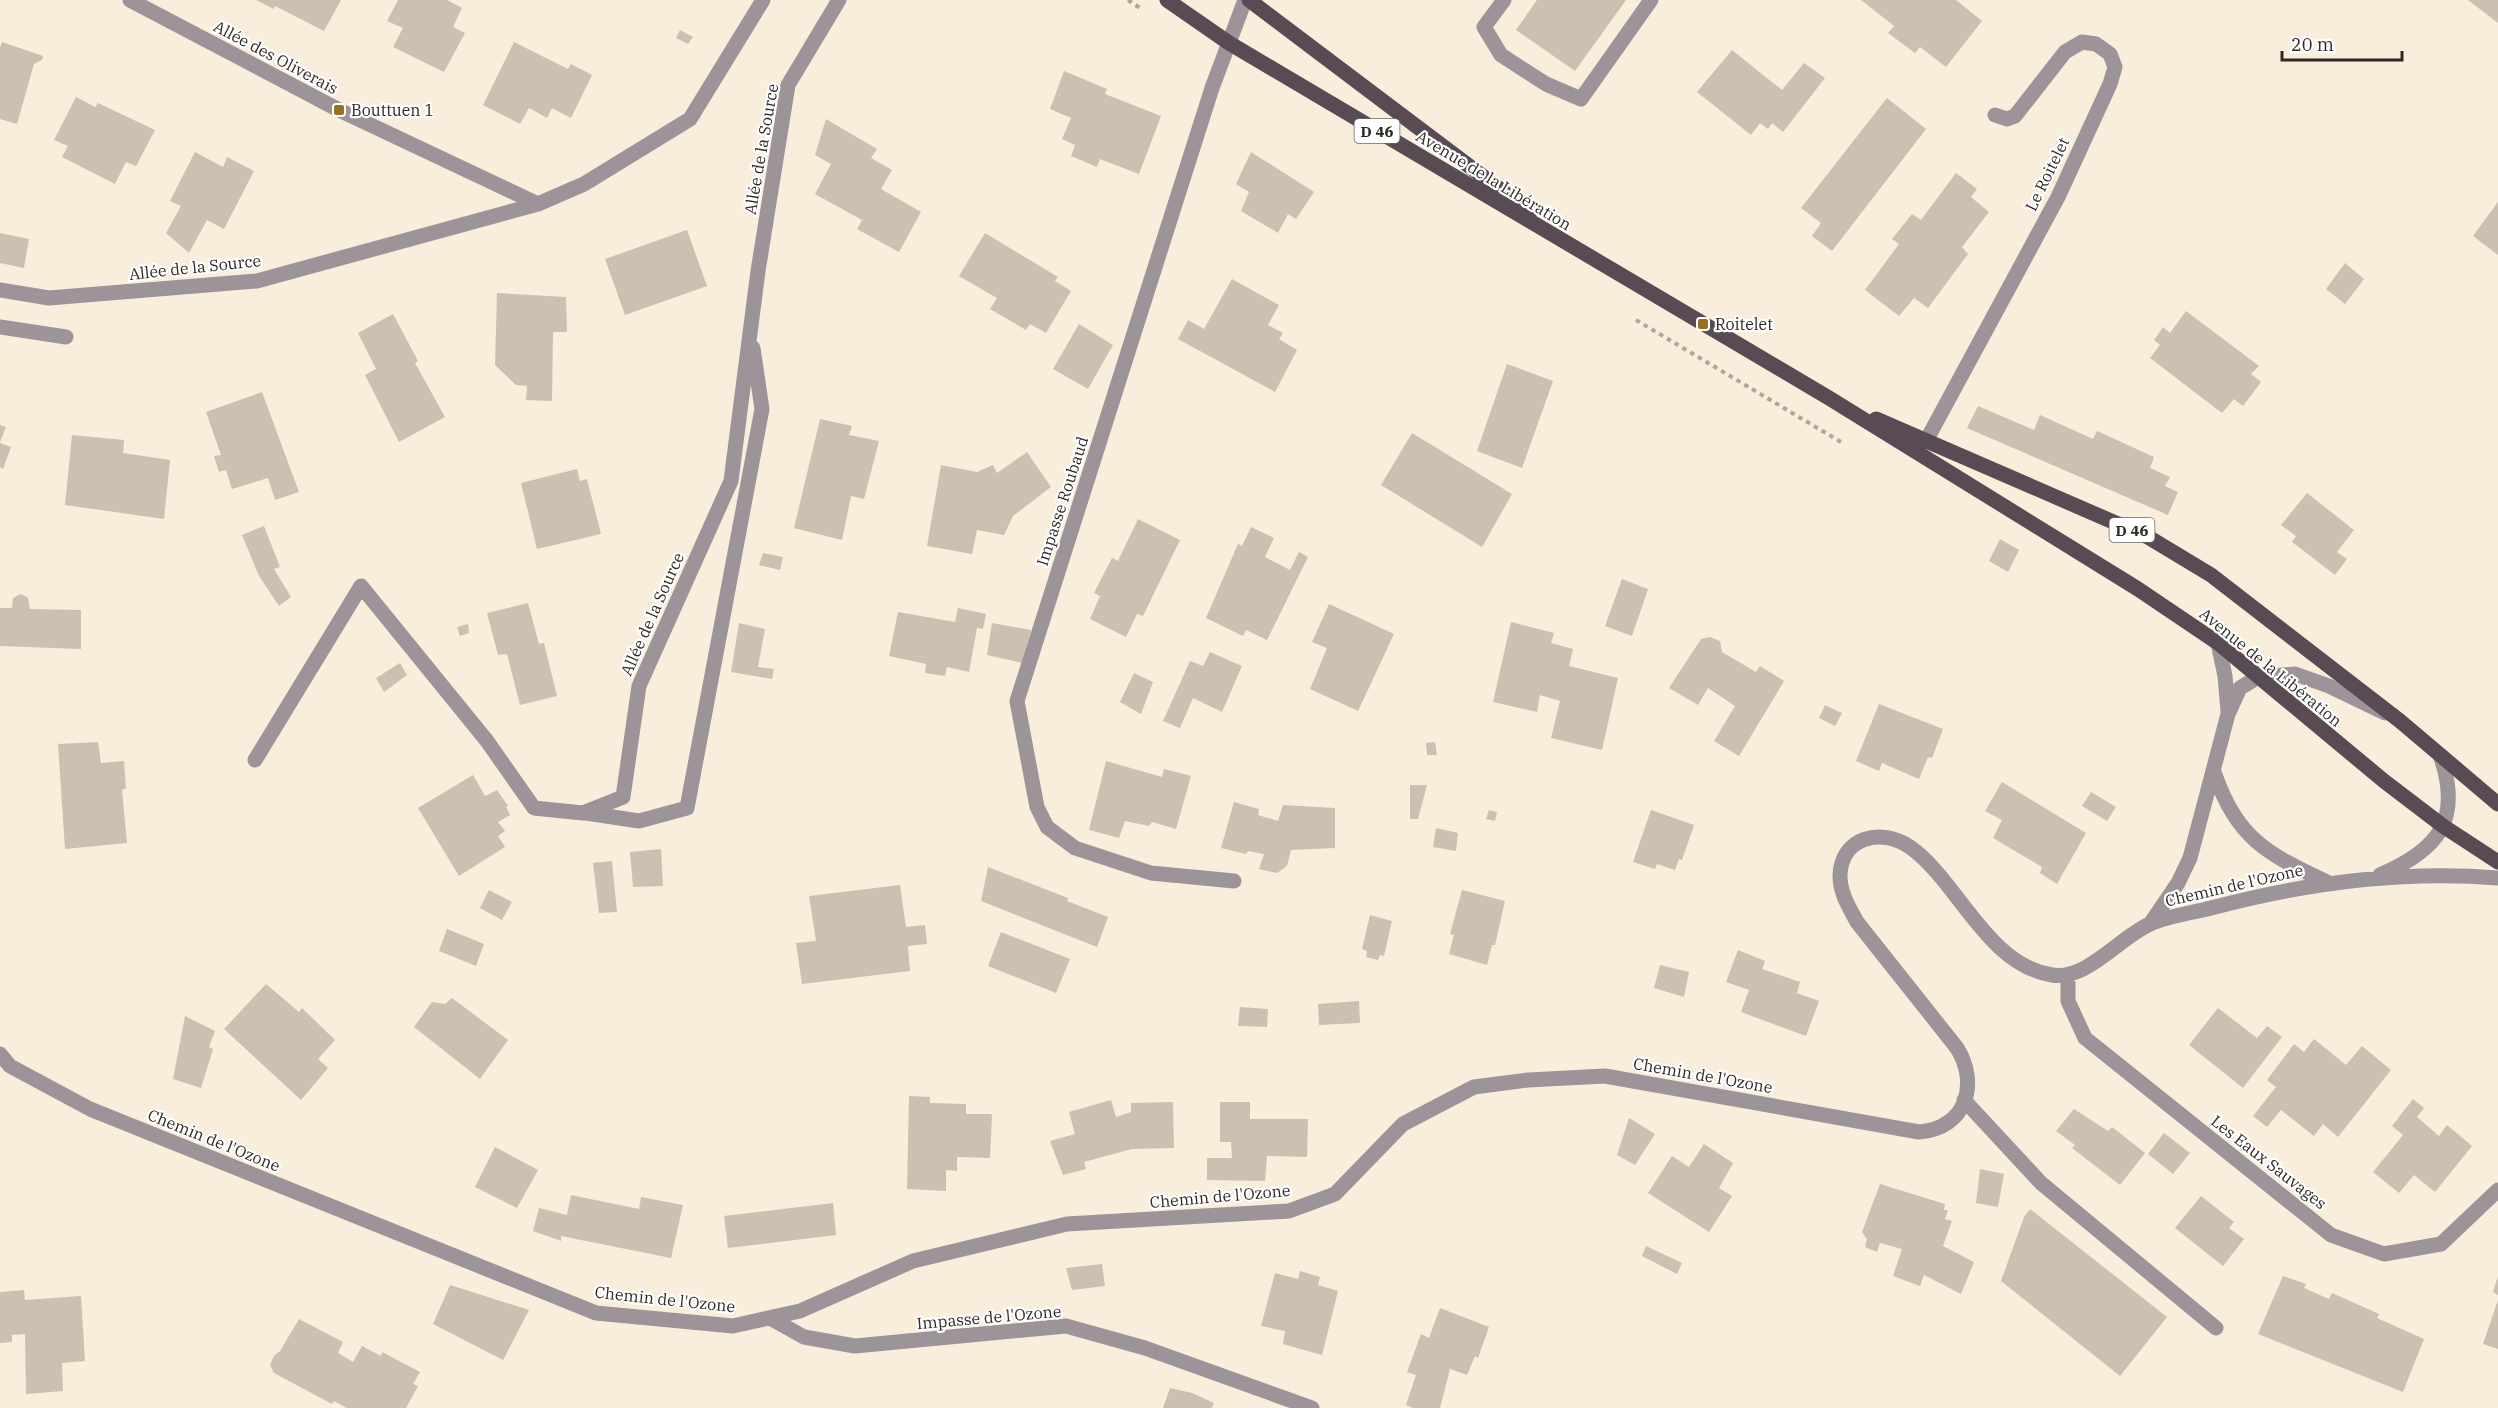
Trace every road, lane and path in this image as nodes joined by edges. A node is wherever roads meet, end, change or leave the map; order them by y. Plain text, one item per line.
1 (130, 0) edge
2 (763, 0) edge
3 (839, 0) edge
4 (1167, 0) edge
5 (1247, 0) edge
6 (1504, 0) edge
7 (1652, 0) edge
8 (1229, 43) junction
9 (1995, 115) dead end
10 (538, 204) junction
11 (1589, 257) junction
12 (0, 290) edge
13 (0, 327) edge
14 (750, 330) junction
15 (66, 337) dead end
16 (1829, 398) junction
17 (1926, 441) junction
18 (2218, 643) junction
19 (2258, 677) junction
20 (2228, 714) junction
21 (2400, 721) junction
22 (2440, 755) junction
23 (255, 760) dead end
24 (2214, 772) junction
25 (2498, 804) edge
26 (583, 813) junction
27 (2443, 826) junction
28 (2498, 862) edge
29 (2375, 877) junction
30 (2498, 878) edge
31 (1234, 881) dead end
32 (2327, 882) junction
33 (2150, 924) junction
34 (2068, 976) junction
35 (0, 1054) edge
36 (1964, 1100) junction
37 (2498, 1190) edge
38 (770, 1317) junction
39 (2216, 1328) dead end
40 (1312, 1408) edge

1 - 10 street, Allée des Oliverais
2 - 10 street, Allée de la Source
3 - 14 street, Allée de la Source
4 - 8 main road, Avenue de la Libération / D 46
5 - 8 street, Impasse Roubaud
5 - 11 main road, Avenue de la Libération / D 46
6 - 7 street
8 - 11 main road, Avenue de la Libération / D 46
8 - 31 street, Impasse Roubaud
9 - 17 street, Le Roitelet
10 - 12 street, Allée de la Source
11 - 16 main road, Avenue de la Libération / D 46
13 - 15 street
14 - 26 street, Allée de la Source
14 - 26 street
16 - 17 main road, Avenue de la Libération / D 46
16 - 18 main road, Avenue de la Libération / D 46
17 - 21 main road, Avenue de la Libération / D 46
18 - 19 main road, Avenue de la Libération / D 46
18 - 20 street, Chemin de l'Ozone
19 - 20 street, Chemin de l'Ozone
19 - 21 street
19 - 27 main road, Avenue de la Libération / D 46
20 - 24 street, Chemin de l'Ozone
21 - 22 main road, Avenue de la Libération / D 46
22 - 25 main road, Avenue de la Libération / D 46
22 - 27 street
23 - 26 street, Allée de la Source
24 - 32 street, Chemin de l'Ozone
24 - 33 street, Chemin de l'Ozone
27 - 28 main road, Avenue de la Libération / D 46
27 - 29 street, Chemin de l'Ozone
29 - 30 street, Chemin de l'Ozone
29 - 32 street, Chemin de l'Ozone
32 - 33 street, Chemin de l'Ozone
33 - 34 street, Chemin de l'Ozone
34 - 36 street, Chemin de l'Ozone
34 - 37 street, Les Eaux Sauvages
35 - 38 street, Chemin de l'Ozone
36 - 38 street, Chemin de l'Ozone
36 - 39 street
38 - 40 street, Impasse de l'Ozone

